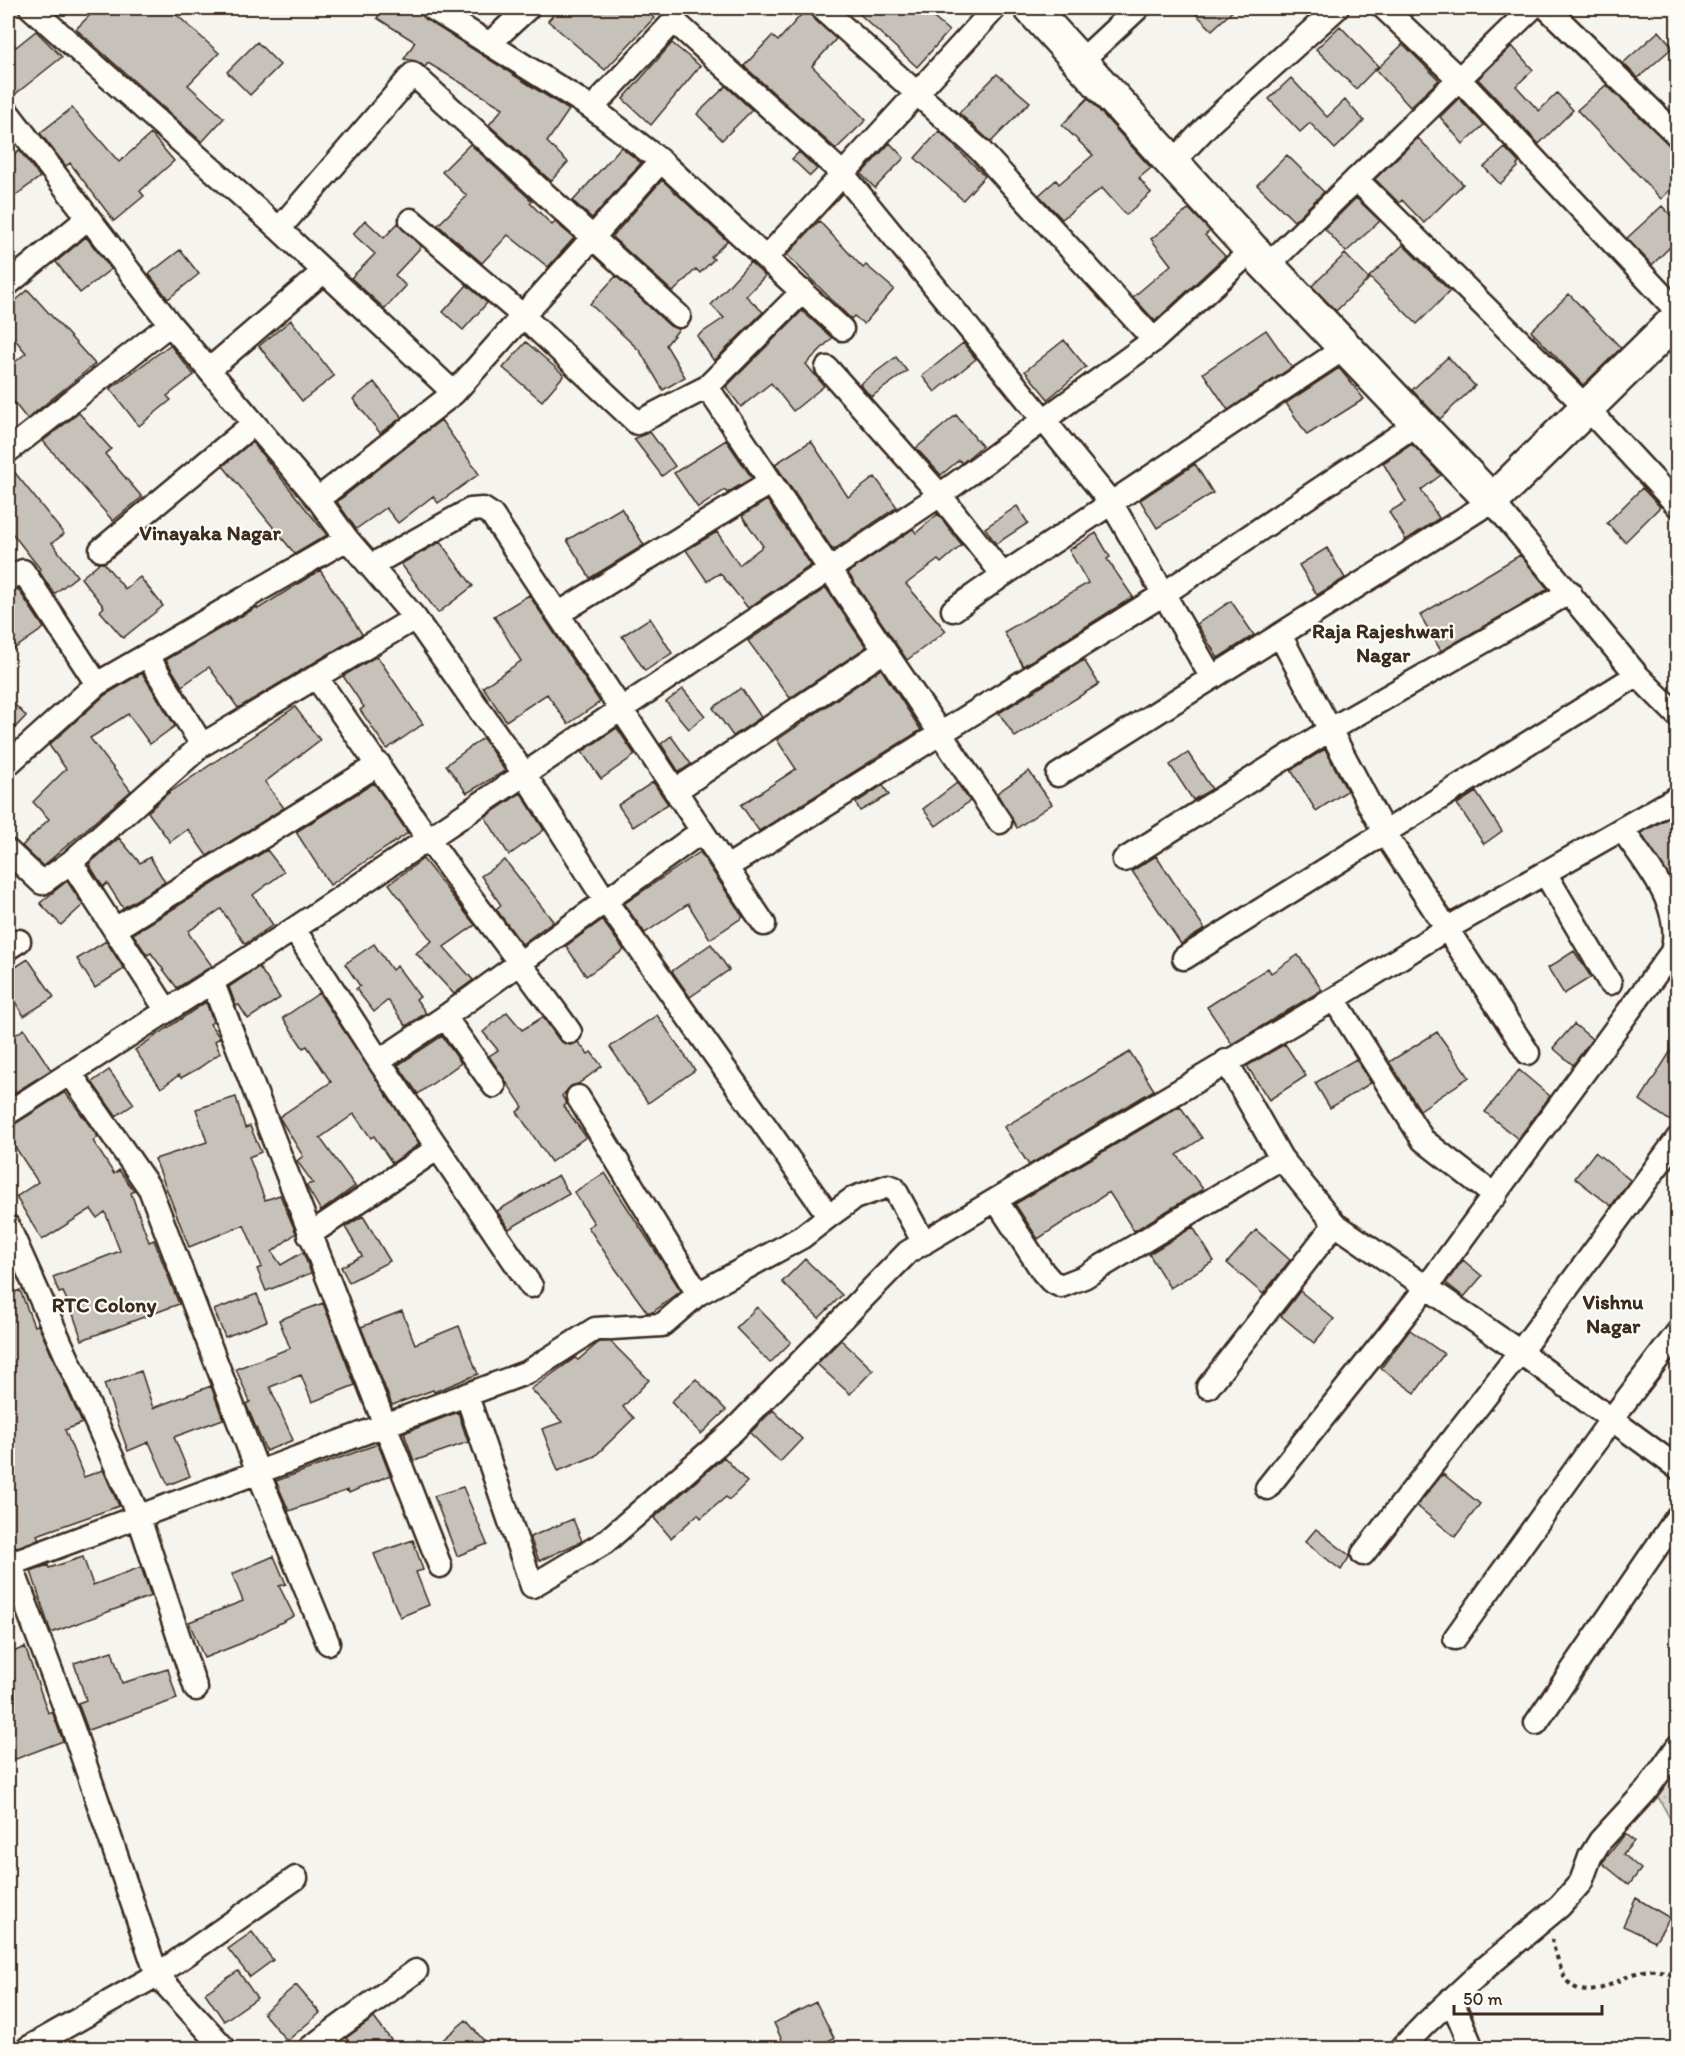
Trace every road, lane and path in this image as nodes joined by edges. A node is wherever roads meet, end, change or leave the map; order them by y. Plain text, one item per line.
1 (31, 8) edge
2 (432, 8) edge
3 (528, 8) edge
4 (822, 8) edge
5 (995, 8) edge
6 (1031, 8) edge
7 (1138, 8) edge
8 (1337, 8) edge
9 (1384, 8) edge
10 (1532, 8) edge
11 (1548, 8) edge
12 (679, 14) edge
13 (490, 44) junction
14 (1081, 61) junction
15 (1458, 78) junction
16 (915, 94) junction
17 (592, 108) junction
18 (8, 115) edge
19 (1677, 136) edge
20 (661, 161) junction
21 (1173, 162) junction
22 (842, 173) junction
23 (1356, 179) junction
24 (88, 218) junction
25 (411, 220) dead end
26 (279, 229) junction
27 (594, 239) junction
28 (766, 258) junction
29 (1260, 258) junction
30 (323, 272) junction
31 (8, 284) edge
32 (803, 291) junction
33 (1677, 312) edge
34 (524, 316) junction
35 (679, 316) dead end
36 (1677, 318) edge
37 (170, 324) junction
38 (842, 329) dead end
39 (1154, 340) junction
40 (1346, 347) junction
41 (827, 368) dead end
42 (210, 369) junction
43 (707, 387) junction
44 (454, 393) junction
45 (1587, 408) junction
46 (1043, 419) junction
47 (1418, 423) junction
48 (253, 424) junction
49 (8, 451) edge
50 (771, 482) junction
51 (940, 495) junction
52 (318, 499) junction
53 (1492, 501) junction
54 (1112, 504) junction
55 (1677, 506) edge
56 (346, 539) junction
57 (101, 550) dead end
58 (370, 566) junction
59 (829, 569) junction
60 (1003, 575) junction
61 (8, 579) edge
62 (1570, 592) junction
63 (1162, 594) junction
64 (953, 610) dead end
65 (558, 614) junction
66 (415, 618) junction
67 (1280, 635) junction
68 (884, 651) junction
69 (147, 655) junction
70 (1637, 675) junction
71 (316, 677) junction
72 (1212, 678) junction
73 (97, 684) junction
74 (619, 710) junction
75 (1677, 715) edge
76 (1331, 729) junction
77 (941, 734) junction
78 (202, 745) junction
79 (8, 764) edge
80 (379, 764) junction
81 (525, 775) junction
82 (1058, 775) dead end
83 (675, 791) junction
84 (1677, 797) edge
85 (1000, 822) dead end
86 (1622, 829) junction
87 (702, 831) junction
88 (1386, 834) junction
89 (428, 838) junction
90 (8, 851) edge
91 (1124, 860) dead end
92 (71, 862) junction
93 (728, 867) junction
94 (1545, 873) junction
95 (605, 900) junction
96 (764, 924) dead end
97 (1448, 928) junction
98 (115, 929) junction
99 (294, 929) junction
100 (1184, 958) dead end
101 (520, 960) junction
102 (212, 981) junction
103 (1610, 983) dead end
104 (1334, 999) junction
105 (167, 1011) junction
106 (445, 1017) junction
107 (570, 1032) dead end
108 (1528, 1053) dead end
109 (379, 1060) junction
110 (1226, 1061) junction
111 (70, 1073) junction
112 (494, 1086) dead end
113 (578, 1097) dead end
114 (8, 1113) edge
115 (1677, 1138) edge
116 (438, 1148) junction
117 (1281, 1158) junction
118 (1495, 1196) junction
119 (996, 1200) junction
120 (829, 1216) junction
121 (1335, 1224) junction
122 (8, 1226) edge
123 (309, 1234) junction
124 (924, 1243) junction
125 (531, 1286) dead end
126 (1425, 1288) junction
127 (698, 1294) junction
128 (1677, 1332) edge
129 (1520, 1352) junction
130 (1208, 1387) dead end
131 (467, 1396) junction
132 (1611, 1420) junction
133 (386, 1426) junction
134 (1677, 1468) edge
135 (258, 1472) junction
136 (1267, 1488) dead end
137 (138, 1515) junction
138 (1677, 1516) edge
139 (1363, 1554) dead end
140 (8, 1562) edge
141 (440, 1566) dead end
142 (1455, 1638) dead end
143 (328, 1643) dead end
144 (196, 1689) dead end
145 (1536, 1723) dead end
146 (1677, 1746) edge
147 (296, 1878) dead end
148 (1560, 1906) junction
149 (416, 1971) dead end
150 (157, 1975) junction
151 (1677, 1976) edge
152 (1451, 1999) junction
153 (39, 2046) edge
154 (224, 2049) edge
155 (310, 2049) edge
156 (1402, 2049) edge
157 (1472, 2049) edge

1 - 26 street
2 - 13 street
3 - 13 street
4 - 16 street
5 - 16 street
6 - 14 street
7 - 14 street
8 - 21 street
9 - 15 street
10 - 15 street
11 - 19 street
12 - 17 street
12 - 22 street
13 - 17 street
14 - 21 street
15 - 23 street
15 - 33 street
16 - 22 street
16 - 39 street
17 - 20 street
18 - 24 street
20 - 27 street
20 - 28 street
21 - 29 street
22 - 28 street
22 - 46 street
23 - 29 street
23 - 45 street
24 - 31 street
24 - 37 street
25 - 34 street
26 - 27 street
26 - 30 street
27 - 34 street
27 - 35 street
28 - 32 street
29 - 39 street
29 - 40 street
30 - 42 street
30 - 44 street
32 - 38 street
32 - 43 street
34 - 43 street
34 - 44 street
36 - 45 street
37 - 42 street
37 - 49 street
39 - 46 street
40 - 47 street
40 - 54 street
41 - 51 street
42 - 48 street
43 - 50 street
44 - 52 street
45 - 53 street
45 - 55 street
46 - 51 street
46 - 54 street
47 - 53 street
47 - 63 street
48 - 52 street
48 - 57 street
50 - 59 street
50 - 65 street
51 - 59 street
51 - 60 street
52 - 56 street
53 - 62 street
53 - 67 street
54 - 60 street
54 - 63 street
56 - 58 street
56 - 69 street
58 - 65 street
58 - 66 street
59 - 68 street
59 - 74 street
60 - 64 street
61 - 73 street
62 - 70 street
62 - 76 street
63 - 72 street
63 - 77 street
65 - 74 street
66 - 71 street
66 - 81 street
67 - 72 street
67 - 76 street
68 - 77 street
68 - 83 street
69 - 73 street
69 - 78 street
70 - 75 street
70 - 88 street
71 - 78 street
71 - 80 street
72 - 82 street
73 - 79 street
74 - 81 street
74 - 83 street
76 - 88 street
76 - 91 street
77 - 85 street
77 - 93 street
78 - 92 street
80 - 89 street
80 - 98 street
81 - 89 street
81 - 95 street
83 - 87 street
84 - 86 street
86 - 94 street
86 - 118 street
87 - 93 street
87 - 95 street
88 - 97 street
88 - 100 street
89 - 99 street
89 - 101 street
90 - 92 street
92 - 98 street
93 - 96 street
94 - 97 street
94 - 103 street
95 - 101 street
95 - 120 street
97 - 104 street
97 - 108 street
98 - 105 street
99 - 102 street
99 - 109 street
101 - 106 street
101 - 107 street
102 - 105 street
102 - 123 street
104 - 110 street
104 - 118 street
105 - 111 street
106 - 109 street
106 - 112 street
109 - 116 street
110 - 117 street
110 - 119 street
111 - 114 street
111 - 135 street
113 - 127 street
115 - 129 street
116 - 123 street
116 - 125 street
117 - 119 street
117 - 121 street
118 - 126 street
119 - 124 street
120 - 124 street
120 - 127 street
121 - 126 street
121 - 130 street
122 - 137 street
123 - 133 street
124 - 131 street
126 - 129 street
126 - 136 street
127 - 131 street
128 - 132 street
129 - 132 street
129 - 139 street
131 - 133 street
132 - 134 street
132 - 142 street
133 - 135 street
133 - 141 street
135 - 137 street
135 - 143 street
137 - 140 street
137 - 144 street
138 - 145 street
140 - 150 street
146 - 148 street
147 - 150 street
148 - 151 path
148 - 152 street
149 - 155 street
150 - 153 street
150 - 154 street
152 - 156 street
152 - 157 street

